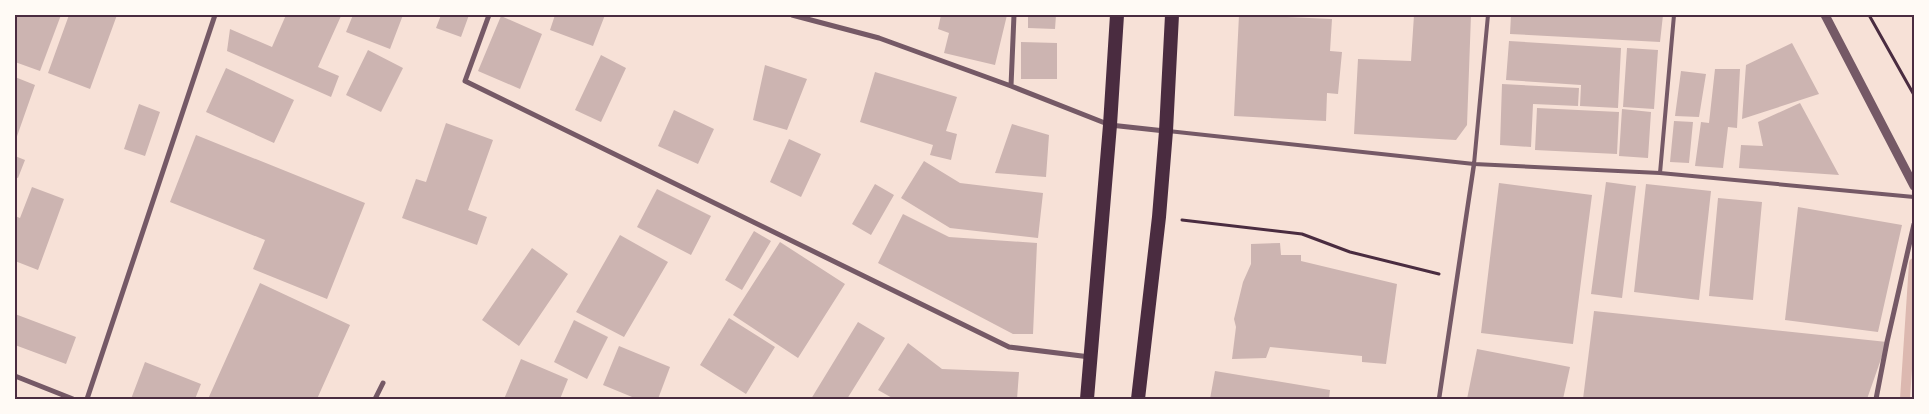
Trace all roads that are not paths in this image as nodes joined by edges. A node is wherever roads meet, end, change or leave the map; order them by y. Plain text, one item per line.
1 (215, 15) edge
2 (489, 15) edge
3 (792, 15) edge
4 (1014, 15) edge
5 (1117, 15) edge
6 (1172, 15) edge
7 (1488, 15) edge
8 (1674, 15) edge
9 (1825, 15) edge
10 (1011, 86) junction
11 (1110, 125) junction
12 (1166, 131) junction
13 (1474, 164) junction
14 (1660, 173) junction
15 (1914, 186) edge
16 (1914, 197) edge
17 (1914, 224) edge
18 (1091, 357) junction
19 (15, 376) edge
20 (383, 383) dead end
21 (73, 399) edge
22 (87, 399) edge
23 (375, 399) edge
24 (1087, 399) edge
25 (1138, 399) edge
26 (1439, 399) edge
27 (1876, 399) edge

1 - 22 street
2 - 18 street
3 - 10 street
4 - 10 street
5 - 11 highway
6 - 12 highway
7 - 13 lane
8 - 14 lane
9 - 15 street
10 - 11 street
11 - 12 street
11 - 18 highway
12 - 13 lane
12 - 25 highway
13 - 14 lane
13 - 26 street
14 - 16 lane
17 - 27 street
18 - 24 highway
19 - 21 street
20 - 23 street

